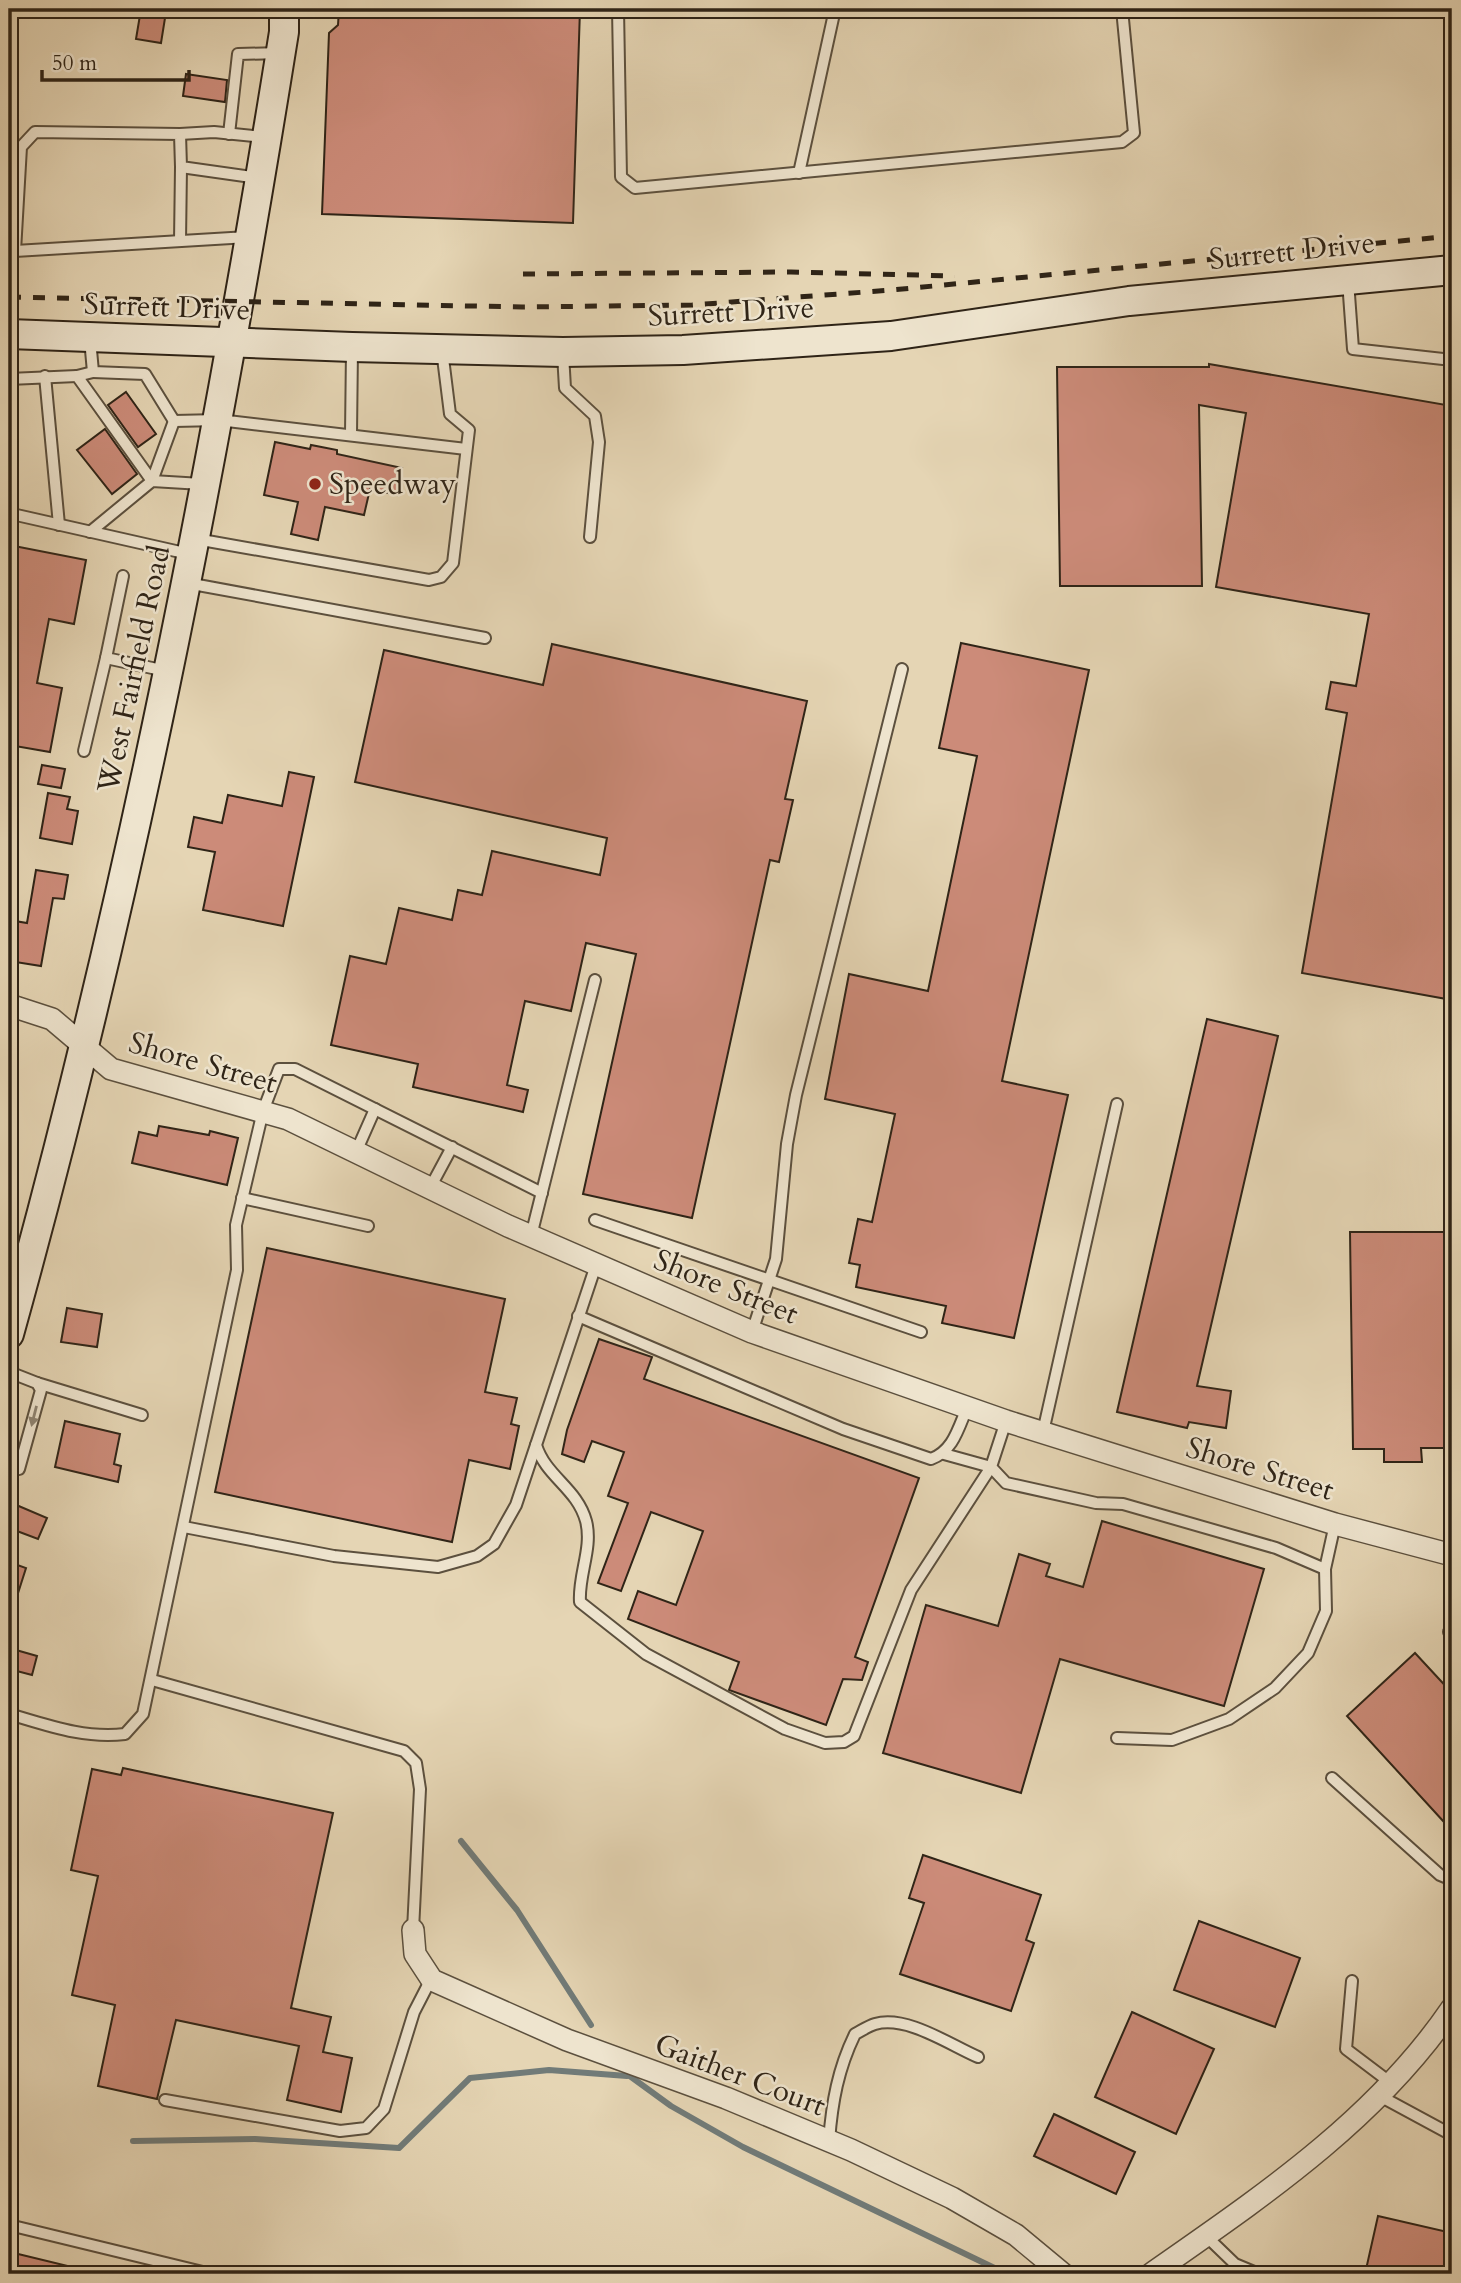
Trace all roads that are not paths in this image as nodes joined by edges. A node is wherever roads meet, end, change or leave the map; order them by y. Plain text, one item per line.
1 (284, 9) edge
2 (618, 9) edge
3 (835, 9) edge
4 (1122, 9) edge
5 (281, 53) junction
6 (180, 134) junction
7 (229, 134) junction
8 (268, 138) junction
9 (181, 167) junction
10 (799, 173) junction
11 (261, 178) junction
12 (252, 237) junction
13 (180, 241) junction
14 (12, 254) edge
15 (1452, 270) edge
16 (1348, 278) junction
17 (9, 334) edge
18 (89, 337) junction
19 (233, 343) junction
20 (352, 347) junction
21 (442, 349) junction
22 (563, 352) junction
23 (1452, 360) edge
24 (93, 372) junction
25 (45, 376) junction
26 (77, 376) junction
27 (9, 379) edge
28 (219, 420) junction
29 (174, 421) junction
30 (351, 433) junction
31 (466, 449) junction
32 (9, 457) edge
33 (152, 481) junction
34 (206, 484) junction
35 (59, 525) junction
36 (90, 532) junction
37 (590, 537) dead end
38 (194, 547) junction
39 (122, 576) dead end
40 (187, 583) junction
41 (485, 638) dead end
42 (106, 658) junction
43 (901, 669) dead end
44 (169, 671) junction
45 (84, 751) dead end
46 (596, 980) dead end
47 (9, 1005) edge
48 (82, 1045) junction
49 (1117, 1104) dead end
50 (375, 1109) junction
51 (263, 1111) junction
52 (452, 1147) junction
53 (356, 1152) junction
54 (430, 1188) junction
55 (542, 1192) junction
56 (242, 1198) junction
57 (595, 1220) dead end
58 (368, 1226) dead end
59 (531, 1236) junction
60 (596, 1265) junction
61 (770, 1279) junction
62 (578, 1316) junction
63 (11, 1318) edge
64 (752, 1332) junction
65 (921, 1332) dead end
66 (9, 1372) edge
67 (37, 1383) junction
68 (967, 1408) junction
69 (142, 1415) dead end
70 (1006, 1421) junction
71 (1043, 1432) junction
72 (536, 1445) junction
73 (944, 1454) junction
74 (991, 1467) junction
75 (9, 1471) edge
76 (1335, 1524) junction
77 (184, 1527) junction
78 (1452, 1555) edge
79 (1325, 1569) junction
80 (152, 1680) junction
81 (9, 1714) edge
82 (1117, 1738) dead end
83 (1332, 1778) dead end
84 (1452, 1880) edge
85 (413, 1930) joint
86 (431, 1979) junction
87 (1352, 1981) dead end
88 (1450, 2016) edge
89 (978, 2057) dead end
90 (1385, 2089) junction
91 (165, 2100) dead end
92 (1452, 2135) edge
93 (829, 2141) junction
94 (9, 2225) edge
95 (1206, 2236) junction
96 (211, 2274) edge
97 (1063, 2274) edge
98 (1151, 2274) edge
99 (1259, 2274) edge

1 - 5 street, West Fairfield Road
2 - 10 lane
3 - 10 lane
4 - 10 lane
5 - 7 lane
5 - 8 street, West Fairfield Road
6 - 7 lane
6 - 9 lane
6 - 14 lane
7 - 8 lane
8 - 11 street, West Fairfield Road
9 - 11 lane
9 - 13 lane
11 - 12 street, West Fairfield Road
12 - 13 lane
12 - 19 street, West Fairfield Road
13 - 14 lane
15 - 16 street, Surrett Drive
16 - 22 street, Surrett Drive
16 - 23 lane
17 - 18 street, Surrett Drive
18 - 19 street, Surrett Drive
18 - 24 lane
19 - 20 street, Surrett Drive
19 - 28 street, West Fairfield Road
20 - 21 street, Surrett Drive
20 - 30 lane
21 - 22 street, Surrett Drive
21 - 31 lane
22 - 37 lane
24 - 26 lane
24 - 29 lane
25 - 26 lane
25 - 27 lane
25 - 35 lane
26 - 33 lane
28 - 29 lane
28 - 30 lane
28 - 34 street, West Fairfield Road
29 - 33 lane
30 - 31 lane
31 - 38 lane
32 - 35 lane
33 - 34 lane
33 - 36 lane
34 - 38 street, West Fairfield Road
35 - 36 lane
36 - 38 lane
38 - 40 street, West Fairfield Road
39 - 42 lane
40 - 41 lane
40 - 44 street, West Fairfield Road
42 - 44 lane
42 - 45 lane
43 - 61 lane
44 - 48 street, West Fairfield Road
46 - 55 lane
47 - 48 street, Shore Street
48 - 51 street, Shore Street
48 - 63 street, West Fairfield Road
49 - 71 lane
50 - 51 lane
50 - 52 lane
50 - 53 lane
51 - 53 street, Shore Street
51 - 56 lane
52 - 54 lane
52 - 55 lane
53 - 54 street, Shore Street
54 - 59 street, Shore Street
55 - 59 lane
56 - 58 lane
56 - 77 lane
57 - 61 lane
59 - 60 street, Shore Street
60 - 62 lane
60 - 64 street, Shore Street
61 - 64 lane
61 - 65 lane
62 - 72 lane
62 - 73 lane
64 - 68 street, Shore Street
66 - 67 lane
67 - 69 lane
67 -> 75 lane
68 - 70 street, Shore Street
68 - 73 lane
70 - 71 street, Shore Street
70 - 74 lane
71 - 76 street, Shore Street
72 - 74 lane
72 - 77 lane
73 - 74 lane
74 - 79 lane
76 - 78 street, Shore Street
76 - 79 lane
77 - 80 lane
79 - 82 lane
80 - 81 lane
80 - 85 lane
83 - 84 lane
85 - 86 street
86 - 91 lane
86 - 93 street, Gaither Court
87 - 90 lane
88 - 90 street
89 - 93 lane
90 - 92 lane
90 - 95 street
93 - 97 street, Gaither Court
94 - 96 lane
95 - 98 street
95 - 99 lane

